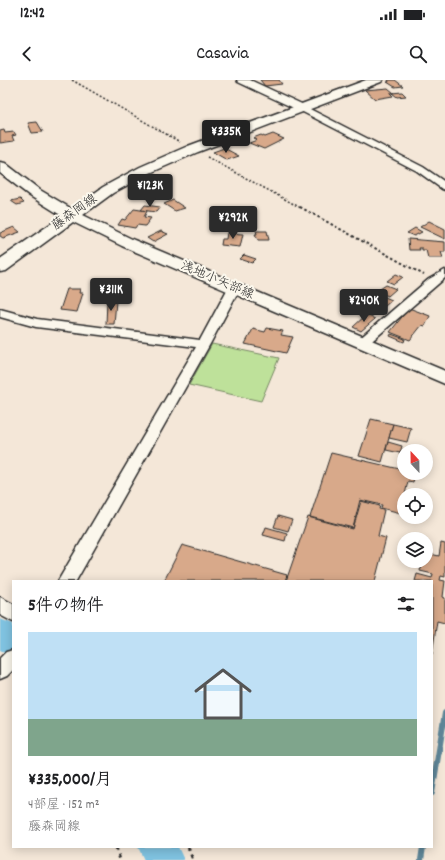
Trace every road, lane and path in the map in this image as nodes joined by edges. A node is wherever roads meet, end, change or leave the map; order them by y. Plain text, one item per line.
1 (72, 80) edge
2 (242, 80) edge
3 (377, 80) edge
4 (302, 108) junction
5 (193, 149) junction
6 (0, 166) edge
7 (445, 187) edge
8 (71, 215) junction
9 (0, 267) edge
10 (445, 273) edge
11 (433, 281) junction
12 (234, 288) junction
13 (0, 313) edge
14 (362, 343) junction
15 (204, 344) junction
16 (445, 378) edge
17 (69, 580) edge
18 (0, 605) edge
19 (12, 613) edge
20 (116, 848) edge
21 (188, 848) edge
22 (120, 860) edge
23 (193, 860) edge

1 - 5 path
2 - 4 street
3 - 4 main road, 藤森岡線
4 - 5 main road, 藤森岡線
4 - 7 street
5 - 8 main road, 藤森岡線
5 - 11 path
6 - 8 main road, 浅地小矢部線
8 - 9 main road, 藤森岡線
8 - 12 main road, 浅地小矢部線
10 - 11 street
11 - 14 street
12 - 14 main road, 浅地小矢部線
12 - 15 street
13 - 15 street
14 - 16 main road, 浅地小矢部線
15 - 17 street
18 - 19 street
20 - 22 path
21 - 23 path

